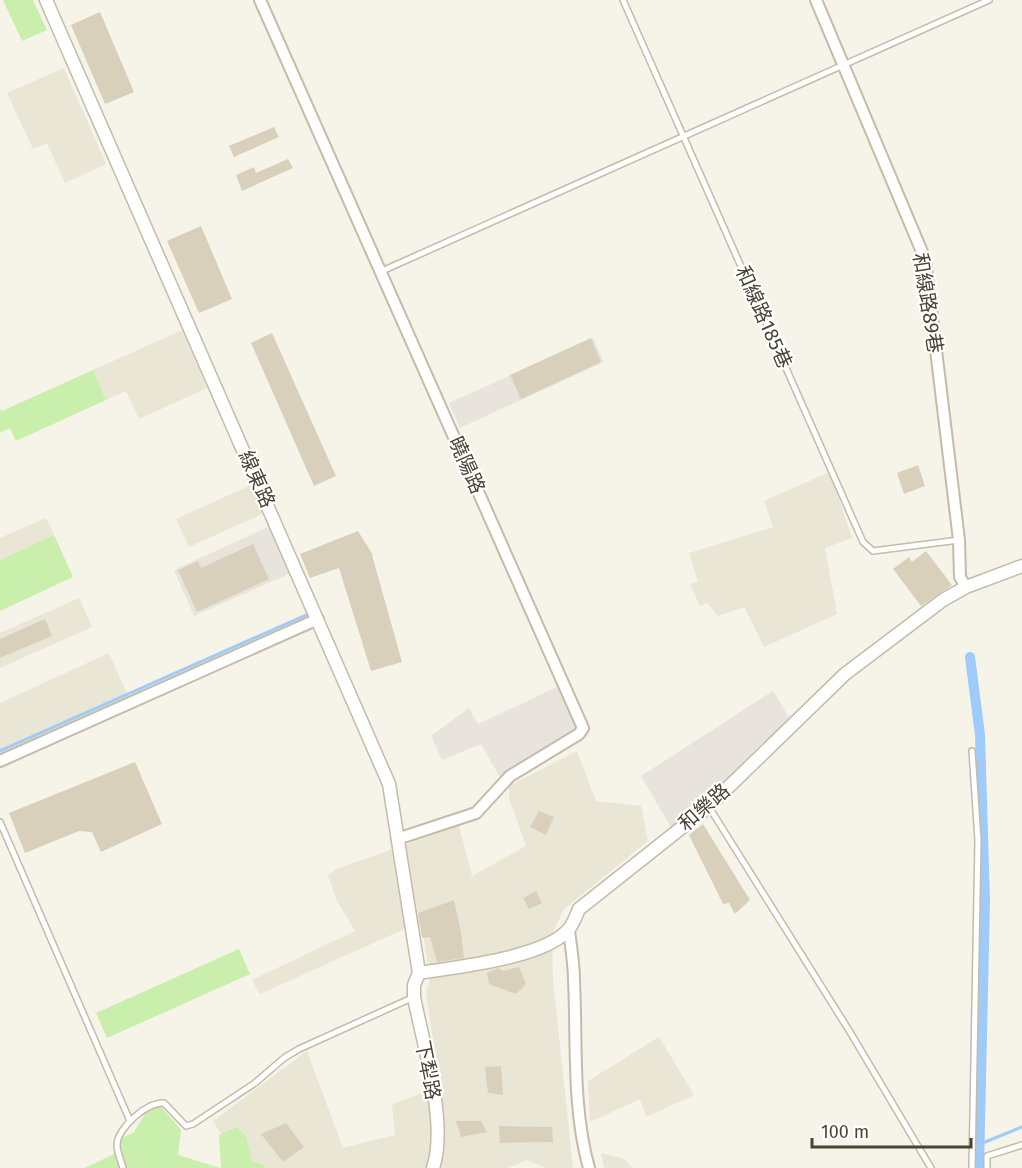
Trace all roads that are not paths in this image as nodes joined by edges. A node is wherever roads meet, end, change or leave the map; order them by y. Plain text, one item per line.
1 (45, 0) edge
2 (260, 0) edge
3 (623, 0) edge
4 (816, 0) edge
5 (990, 0) edge
6 (843, 65) junction
7 (685, 137) junction
8 (382, 271) junction
9 (959, 540) junction
10 (1022, 566) edge
11 (966, 587) junction
12 (318, 619) junction
13 (972, 751) dead end
14 (0, 761) edge
15 (709, 806) junction
16 (0, 822) edge
17 (397, 839) junction
18 (568, 930) junction
19 (419, 973) junction
20 (414, 998) junction
21 (130, 1120) junction
22 (1022, 1145) edge
23 (123, 1168) edge
24 (433, 1168) edge
25 (589, 1168) edge
26 (931, 1168) edge
27 (972, 1168) edge
28 (987, 1168) edge

1 - 12 street, 線東路
2 - 8 street, 曉陽路
3 - 7 lane, 和線路185巷
4 - 6 street, 和線路89巷
5 - 6 lane
6 - 7 lane
6 - 9 street, 和線路89巷
7 - 8 lane
7 - 9 lane, 和線路185巷
8 - 17 street, 曉陽路
9 - 11 street, 和線路89巷
10 - 11 street, 和樂路
11 - 15 street, 和樂路
12 - 14 street
12 - 17 street, 線東路
13 - 27 lane
15 - 18 street, 和樂路
15 - 26 lane
16 - 21 lane
17 - 19 street, 線東路
18 - 19 street, 和樂路
18 - 25 street
19 - 20 street, 下犁路
20 - 21 lane
20 - 24 street, 下犁路
21 - 23 lane
22 - 28 lane

